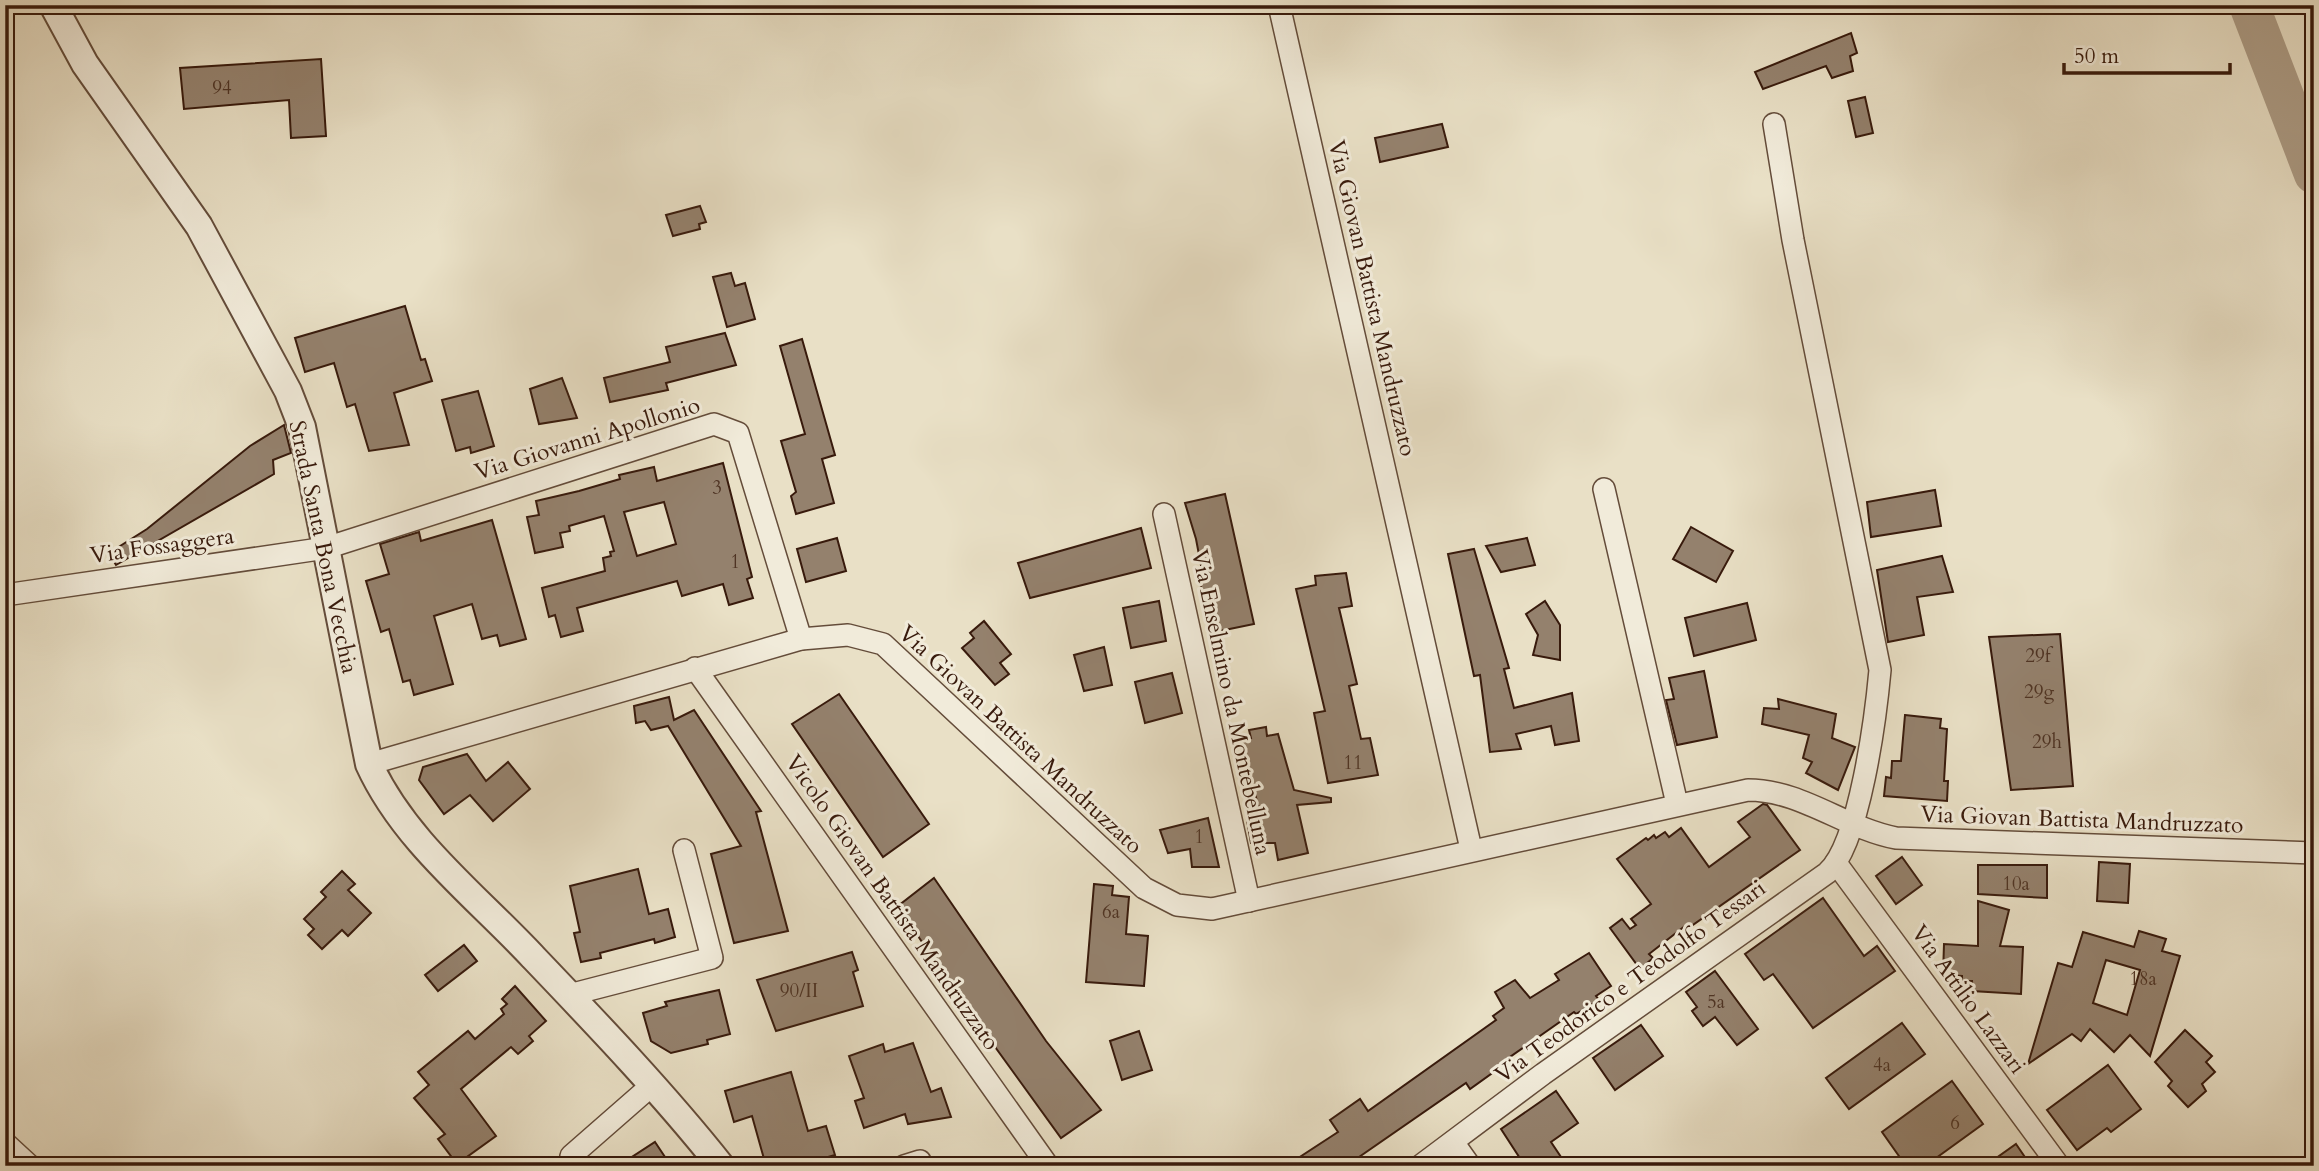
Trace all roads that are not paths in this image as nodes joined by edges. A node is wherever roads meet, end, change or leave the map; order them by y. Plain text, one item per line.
1 (52, 5) edge
2 (1279, 5) edge
3 (1774, 124) dead end
4 (1604, 489) dead end
5 (1164, 514) dead end
6 (326, 548) junction
7 (5, 595) edge
8 (801, 639) junction
9 (695, 668) junction
10 (369, 764) junction
11 (1677, 804) junction
12 (1851, 824) junction
13 (1471, 849) junction
14 (684, 850) dead end
15 (2314, 853) edge
16 (1836, 863) junction
17 (1249, 901) junction
18 (569, 995) junction
19 (651, 1086) junction
20 (1453, 1142) junction
21 (5, 1143) edge
22 (30, 1166) edge
23 (578, 1166) edge
24 (721, 1166) edge
25 (1048, 1166) edge
26 (1420, 1166) edge
27 (1470, 1166) edge
28 (2059, 1166) edge

1 - 6 street, Strada Santa Bona Vecchia
2 - 13 street, Via Giovan Battista Mandruzzato
3 - 12 street
4 - 11 street
5 - 17 street, Via Enselmino da Montebelluna
6 - 7 street, Via Fossaggera
6 - 8 street, Via Giovanni Apollonio
6 - 10 street, Strada Santa Bona Vecchia
8 - 9 street, Via Giovan Battista Mandruzzato
8 - 17 street, Via Giovan Battista Mandruzzato
9 - 10 street, Via Giovan Battista Mandruzzato
9 - 25 street, Vicolo Giovan Battista Mandruzzato
10 - 18 street, Strada Santa Bona Vecchia
11 - 12 street, Via Giovan Battista Mandruzzato
11 - 13 street, Via Giovan Battista Mandruzzato
12 - 15 street, Via Giovan Battista Mandruzzato
12 - 16 street, Via Teodorico e Teodolfo Tessari
13 - 17 street, Via Giovan Battista Mandruzzato
14 - 18 street
16 - 20 street, Via Teodorico e Teodolfo Tessari
16 - 28 street, Via Attilio Lazzari
18 - 19 street, Strada Santa Bona Vecchia
19 - 23 street
19 - 24 street, Strada Santa Bona Vecchia
20 - 26 street, Via Teodorico e Teodolfo Tessari
20 - 27 street
21 - 22 street

